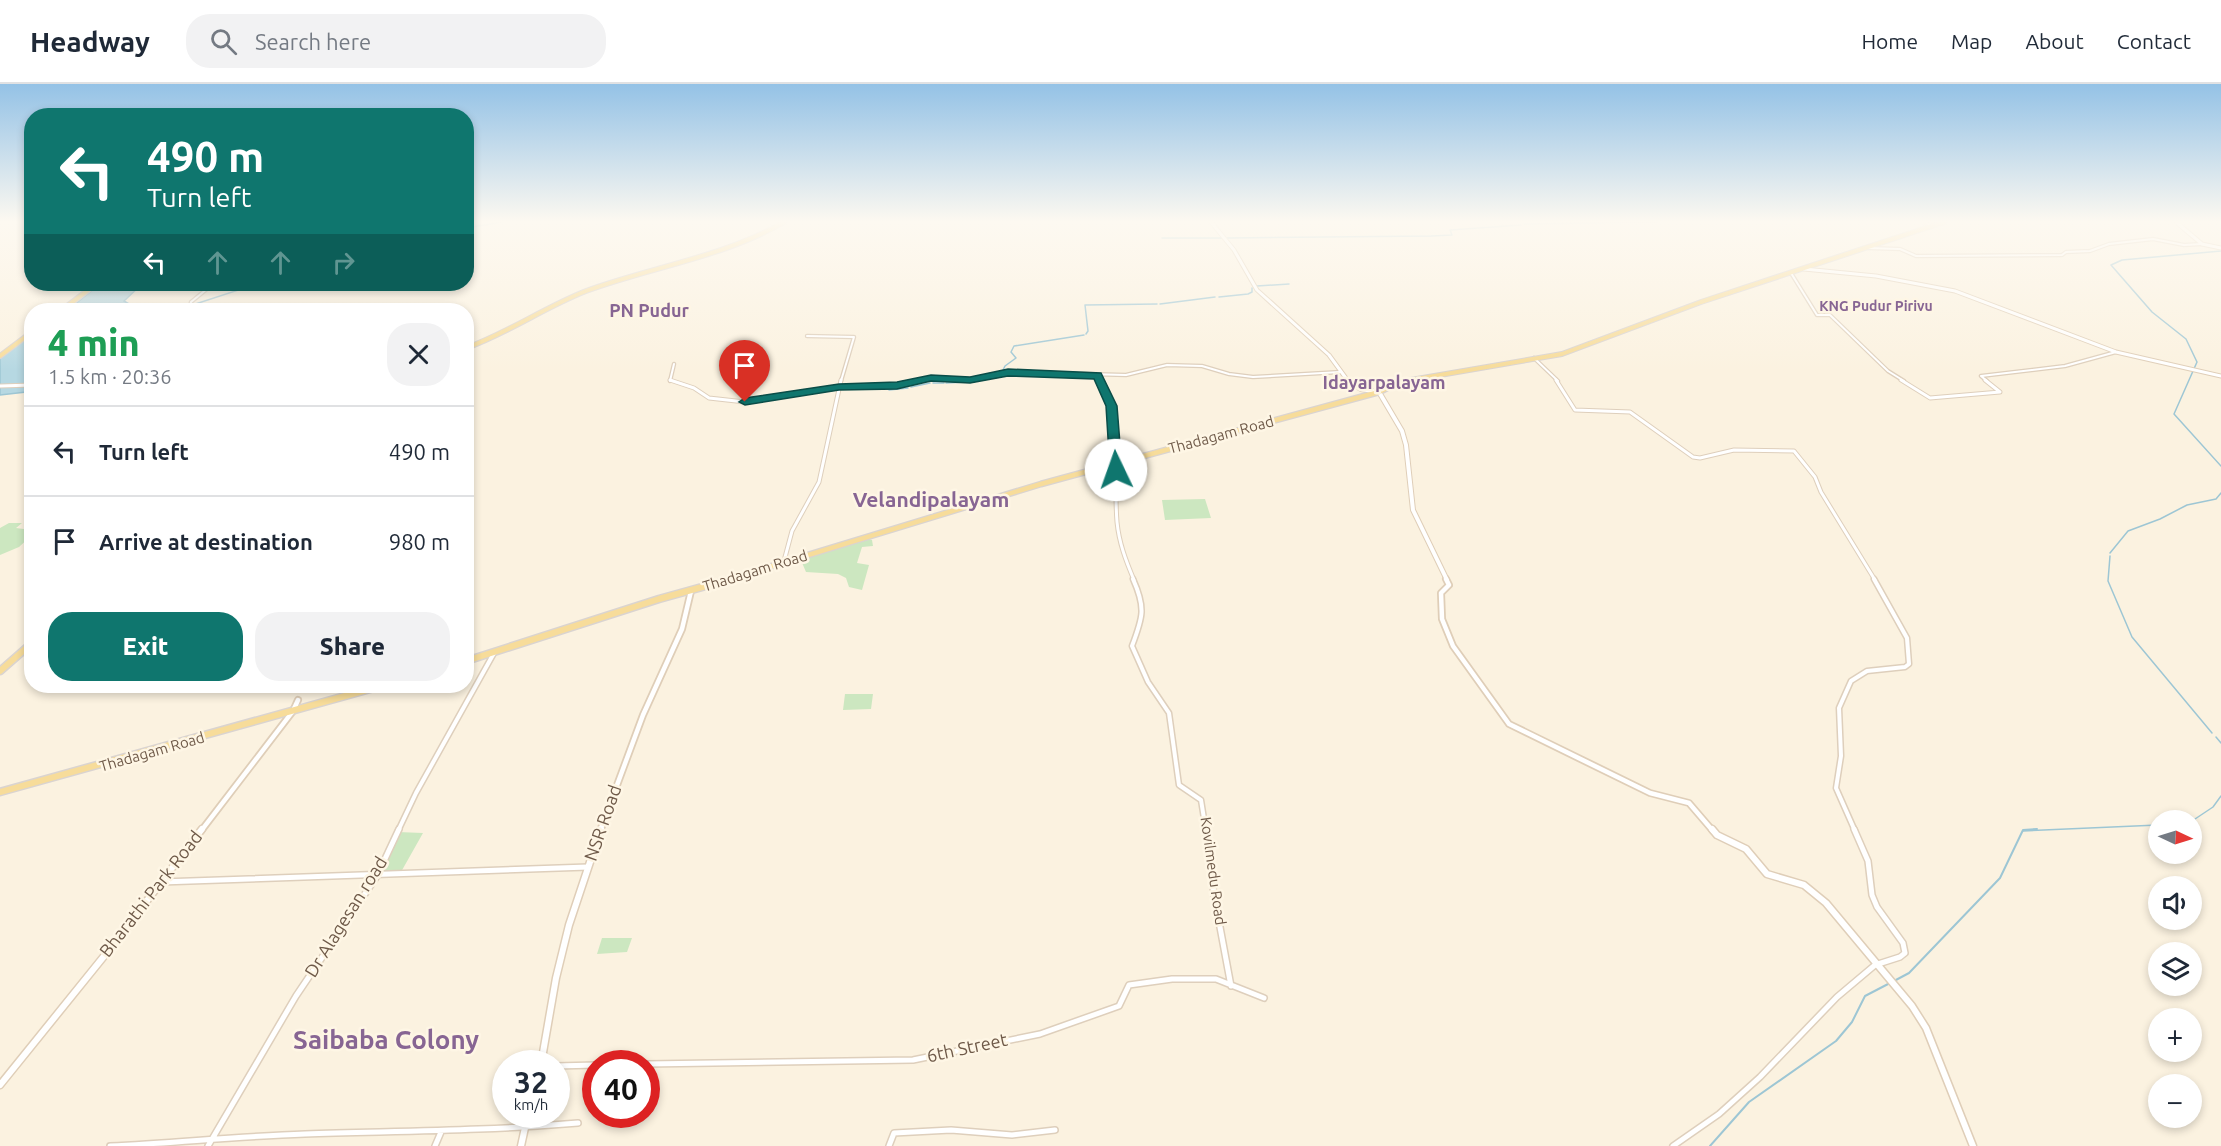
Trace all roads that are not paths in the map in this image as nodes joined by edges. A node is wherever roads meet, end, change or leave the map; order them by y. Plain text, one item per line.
1 (649, 272) edge
2 (1245, 272) edge
3 (1796, 272) edge
4 (1830, 272) edge
5 (1791, 273) junction
6 (87, 291) edge
7 (206, 291) edge
8 (71, 303) edge
9 (193, 303) edge
10 (807, 336) dead end
11 (24, 338) edge
12 (474, 344) edge
13 (2116, 352) junction
14 (0, 356) edge
15 (1534, 358) junction
16 (674, 364) dead end
17 (1340, 372) junction
18 (1098, 376) junction
19 (2221, 376) edge
20 (24, 385) edge
21 (0, 386) edge
22 (839, 387) junction
23 (1379, 392) junction
24 (1115, 463) junction
25 (784, 561) junction
26 (691, 591) junction
27 (24, 648) edge
28 (494, 653) junction
29 (474, 659) edge
30 (0, 670) edge
31 (474, 689) edge
32 (355, 693) edge
33 (472, 693) edge
34 (298, 700) dead end
35 (293, 710) junction
36 (0, 793) edge
37 (589, 867) junction
38 (377, 876) junction
39 (161, 882) junction
40 (1875, 965) junction
41 (1231, 986) junction
42 (1264, 998) dead end
43 (543, 1050) edge
44 (660, 1064) edge
45 (0, 1086) edge
46 (578, 1123) dead end
47 (570, 1124) edge
48 (524, 1128) joint
49 (1055, 1130) dead end
50 (441, 1132) junction
51 (209, 1144) edge
52 (110, 1146) edge
53 (435, 1146) edge
54 (521, 1146) edge
55 (889, 1146) edge
56 (1673, 1146) edge
57 (1973, 1146) edge

1 - 12 main road
2 - 17 main road
3 - 5 main road, Thadagam Road
4 - 13 main road
5 - 13 street
5 - 15 main road, Thadagam Road
6 - 8 main road
7 - 9 street
10 - 22 street
11 - 14 main road
13 - 19 main road
15 - 23 main road, Thadagam Road
15 - 40 street
16 - 22 street
17 - 18 street
17 - 23 main road
18 - 22 street
18 - 24 street
20 - 21 street
22 - 25 street
23 - 24 main road, Thadagam Road
23 - 40 main road
24 - 25 main road, Thadagam Road
24 - 41 street, Kovilmedu Road
25 - 26 main road, Thadagam Road
26 - 28 main road, Thadagam Road
26 - 37 main road, NSR Road
27 - 30 main road
28 - 29 main road, Thadagam Road
28 - 31 street, Dr Alagesan road
32 - 35 main road, Thadagam Road
33 - 38 street, Dr Alagesan road
34 - 35 main road, Bharathi Park Road
35 - 36 main road, Thadagam Road
35 - 39 main road, Bharathi Park Road
37 - 38 street
37 - 43 main road, NSR Road
38 - 39 street
38 - 51 street, Dr Alagesan road
39 - 45 main road, Bharathi Park Road
40 - 56 street
40 - 57 main road
41 - 42 street, 6th Street
41 - 44 street, 6th Street
46 - 47 street
48 - 50 street
48 - 54 main road
49 - 55 street
50 - 51 street
50 - 53 street
51 - 52 street

